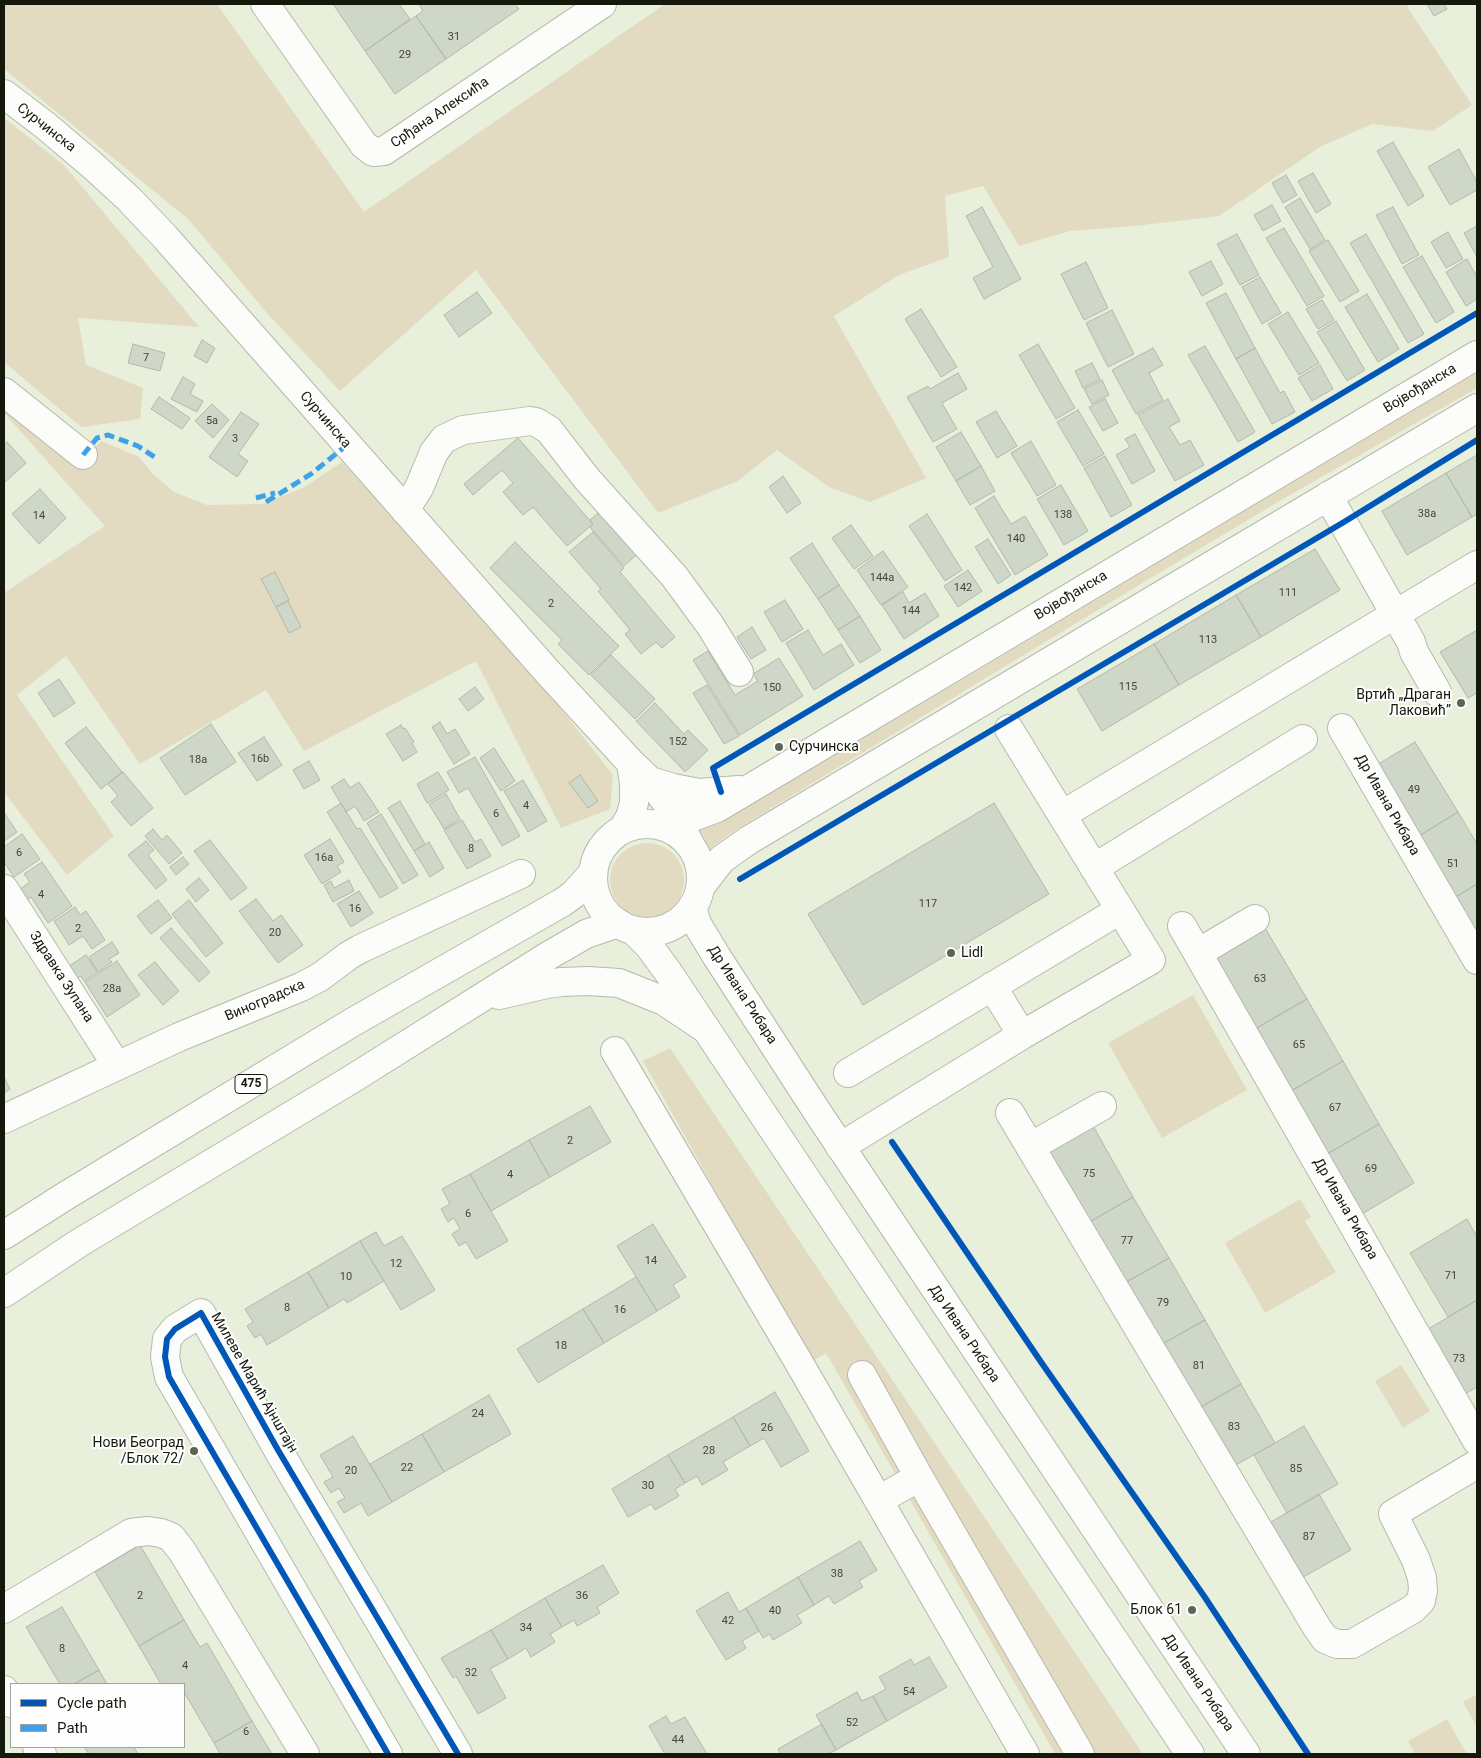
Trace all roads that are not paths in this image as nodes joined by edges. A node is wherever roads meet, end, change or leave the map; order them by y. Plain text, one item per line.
1 (265, 4) edge
2 (587, 8) edge
3 (4, 94) edge
4 (1477, 355) edge
5 (4, 392) edge
6 (1477, 408) edge
7 (83, 455) dead end
8 (1328, 496) junction
9 (405, 510) junction
10 (1477, 565) edge
11 (1395, 614) junction
12 (739, 672) dead end
13 (1436, 692) dead end
14 (1342, 728) dead end
15 (1009, 729) dead end
16 (1303, 739) dead end
17 (640, 772) junction
18 (748, 790) junction
19 (1062, 815) junction
20 (670, 824) junction
21 (623, 829) junction
22 (1094, 868) junction
23 (593, 873) junction
24 (521, 874) dead end
25 (4, 889) edge
26 (696, 897) junction
27 (1120, 910) junction
28 (1255, 919) dead end
29 (1182, 926) dead end
30 (625, 927) junction
31 (1198, 953) junction
32 (1477, 960) edge
33 (992, 986) junction
34 (478, 1000) junction
35 (706, 1029) junction
36 (1022, 1035) junction
37 (615, 1051) dead end
38 (117, 1066) junction
39 (848, 1073) dead end
40 (1102, 1106) dead end
41 (1010, 1113) dead end
42 (4, 1120) edge
43 (840, 1147) junction
44 (1030, 1147) junction
45 (4, 1235) edge
46 (4, 1293) edge
47 (862, 1375) dead end
48 (1477, 1441) edge
49 (1477, 1464) edge
50 (919, 1477) junction
51 (879, 1500) junction
52 (4, 1609) edge
53 (4, 1690) edge
54 (10, 1701) edge
55 (305, 1754) edge
56 (388, 1754) edge
57 (458, 1754) edge
58 (1025, 1754) edge
59 (1080, 1754) edge
60 (1190, 1754) edge
61 (1246, 1754) edge

1 - 2 main road, Срђана Алексића
3 - 9 main road, Сурчинска
4 - 18 main road, Војвођанска
5 - 7 main road
6 - 8 main road
8 - 11 main road
8 - 26 main road
9 - 12 main road
9 - 17 main road, Сурчинска
10 - 11 main road
11 - 13 main road
11 - 19 main road
14 - 32 main road, Др Ивана Рибара
15 - 19 main road
16 - 22 main road
17 - 18 main road
17 - 20 main road, Сурчинска
17 - 21 main road
18 - 20 main road, Војвођанска
19 - 22 main road
20 - 21 main road
20 - 26 main road, Сурчинска
21 - 23 main road
22 - 27 main road
23 - 30 main road
23 - 45 main road, 475
24 - 38 main road, Виноградска
25 - 38 main road, Здравка Зупана
26 - 30 main road
26 - 43 main road, Др Ивана Рибара
27 - 33 main road
27 - 36 main road
28 - 31 main road
29 - 31 main road, Др Ивана Рибара
30 - 34 main road
30 - 35 main road
31 - 48 main road, Др Ивана Рибара
33 - 36 main road
33 - 39 main road
34 - 35 main road
34 - 46 main road
35 - 60 main road
36 - 43 main road
37 - 51 main road
38 - 42 main road, Виноградска
40 - 44 main road
41 - 44 main road
43 - 61 main road, Др Ивана Рибара
44 - 49 main road
47 - 50 main road
50 - 51 main road
50 - 59 main road
51 - 58 main road
52 - 55 main road
53 - 54 main road
56 - 57 main road, Милеве Марић Ајнштајн

